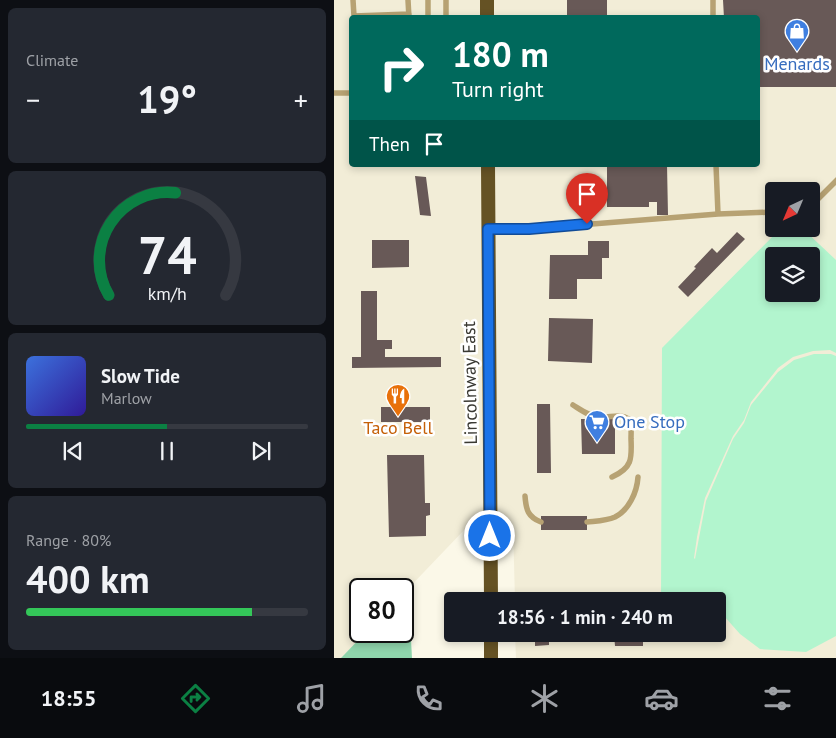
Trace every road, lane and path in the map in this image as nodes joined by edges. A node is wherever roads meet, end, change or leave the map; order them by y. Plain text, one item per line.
1 (353, 0) edge
2 (408, 0) edge
3 (428, 0) edge
4 (446, 0) edge
5 (487, 0) edge
6 (713, 0) edge
7 (354, 15) edge
8 (409, 15) edge
9 (428, 15) edge
10 (446, 15) edge
11 (488, 15) edge
12 (713, 15) edge
13 (334, 93) edge
14 (349, 93) edge
15 (488, 167) edge
16 (716, 167) edge
17 (836, 180) edge
18 (820, 197) edge
19 (765, 212) edge
20 (718, 214) junction
21 (488, 229) junction
22 (573, 404) dead end
23 (612, 477) dead end
24 (638, 477) dead end
25 (526, 496) dead end
26 (541, 522) dead end
27 (587, 522) dead end
28 (490, 592) edge
29 (491, 642) edge
30 (491, 658) edge

1 - 7 lane
2 - 8 lane
3 - 9 lane
4 - 10 lane
5 - 11 highway
6 - 12 lane
13 - 14 lane
15 - 21 highway, Lincolnway East
16 - 20 lane
17 - 18 lane
19 - 20 lane
20 - 21 lane
21 - 28 highway, Lincolnway East
22 - 23 lane
24 - 27 lane
25 - 26 lane
29 - 30 highway

